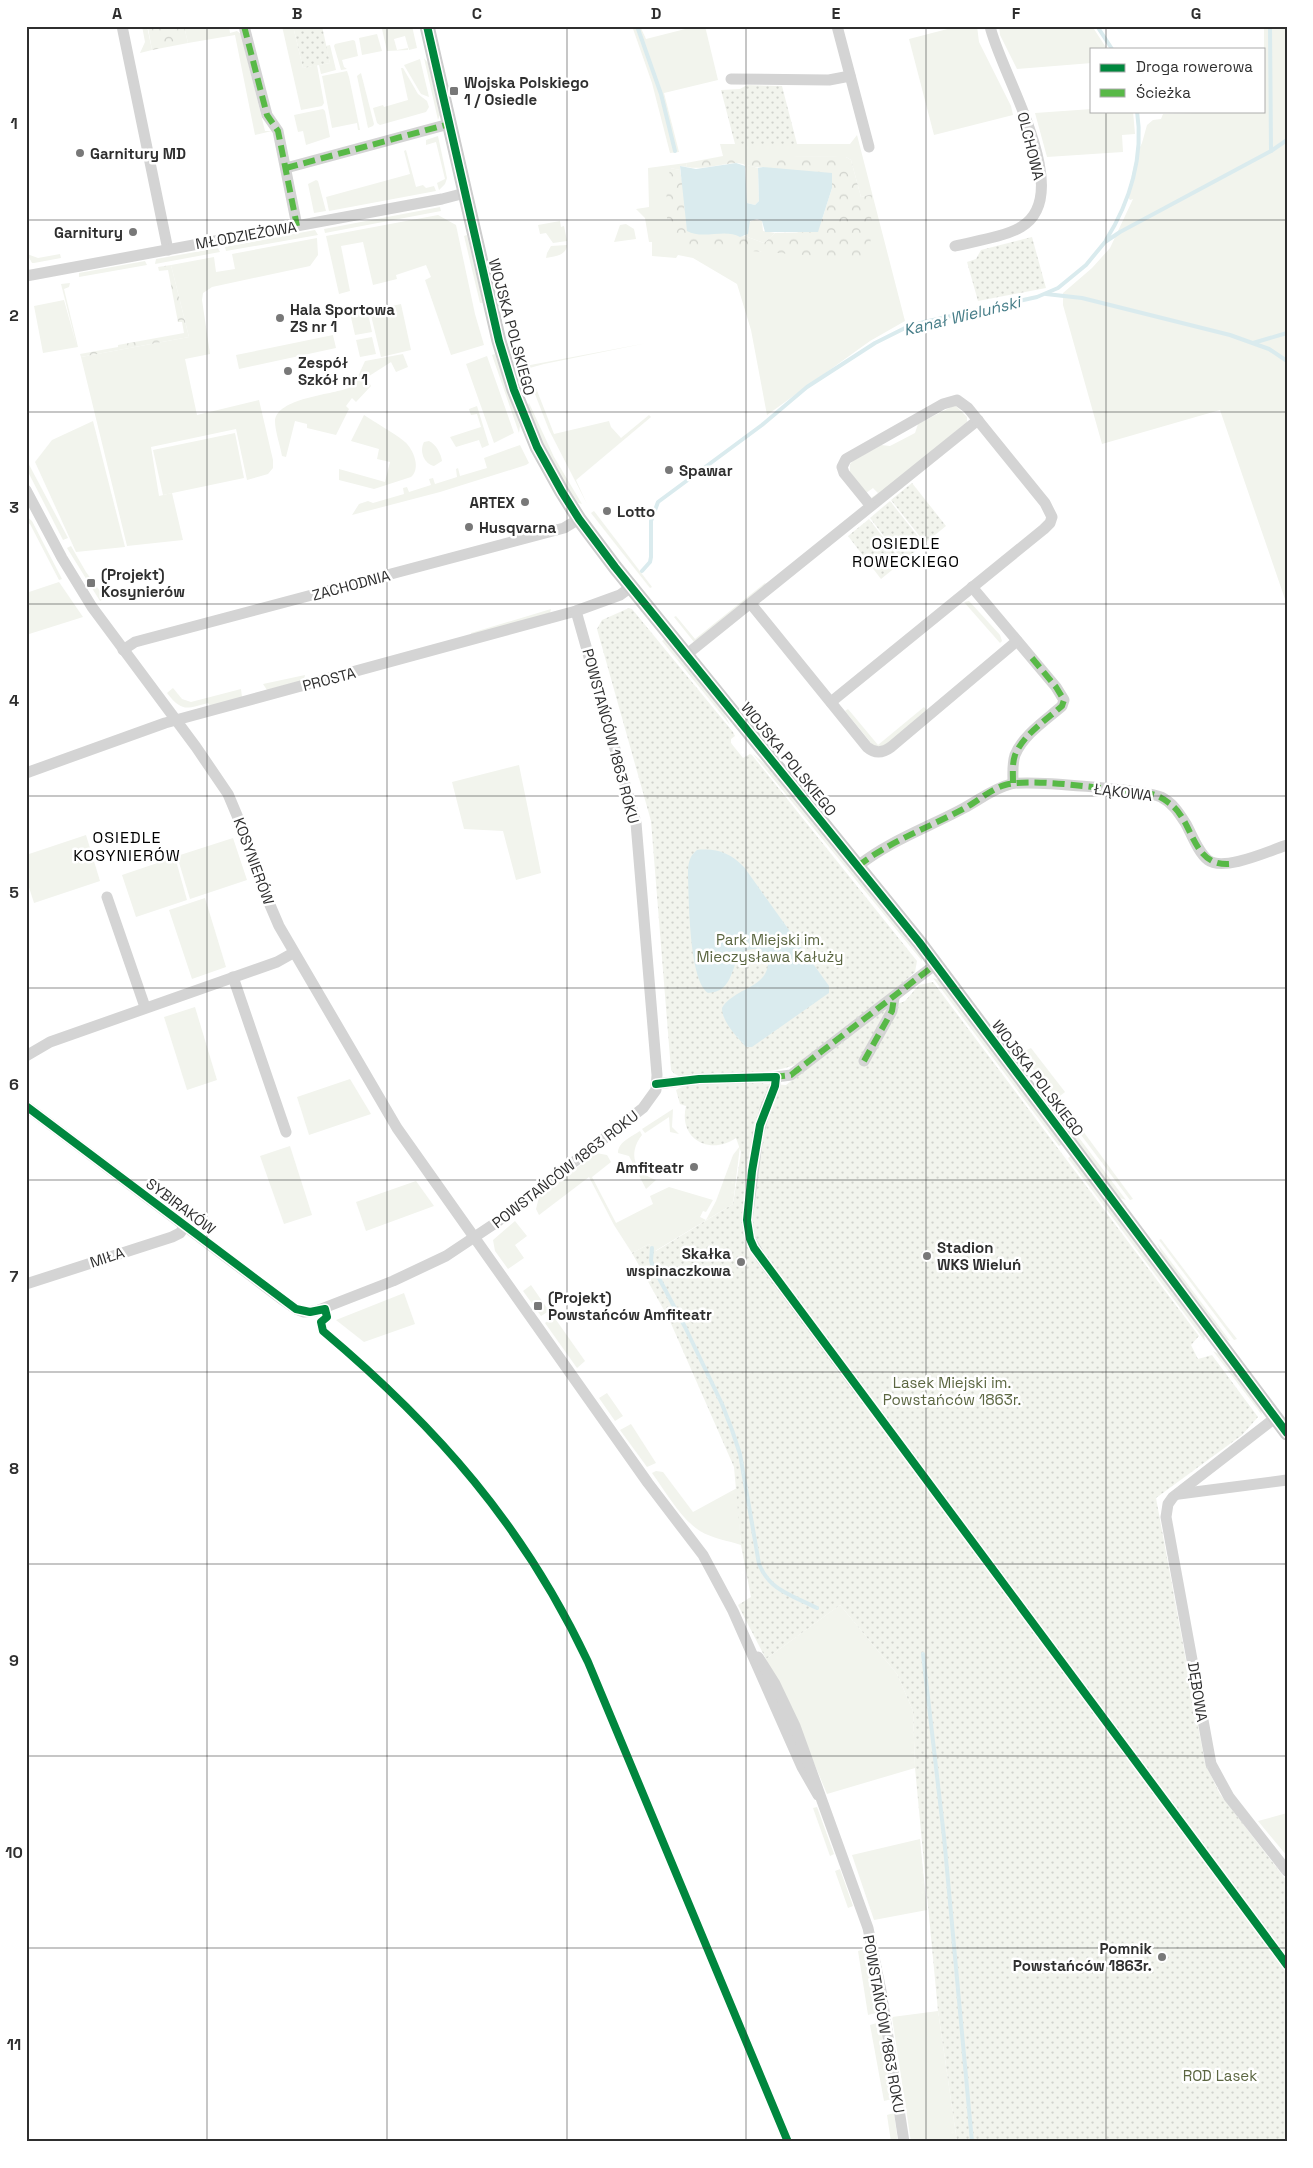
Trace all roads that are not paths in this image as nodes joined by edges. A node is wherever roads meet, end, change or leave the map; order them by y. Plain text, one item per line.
1 (122, 26) edge
2 (244, 26) edge
3 (427, 26) edge
4 (837, 26) edge
5 (990, 26) edge
6 (850, 76) junction
7 (731, 79) dead end
8 (449, 124) junction
9 (869, 147) dead end
10 (286, 168) junction
11 (465, 194) junction
12 (297, 226) junction
13 (955, 246) dead end
14 (168, 250) junction
15 (26, 276) edge
16 (978, 420) junction
17 (28, 495) edge
18 (870, 505) junction
19 (579, 519) junction
20 (631, 587) junction
21 (972, 587) junction
22 (751, 604) junction
23 (576, 611) junction
24 (1017, 641) junction
25 (123, 650) junction
26 (686, 655) junction
27 (831, 702) junction
28 (176, 720) junction
29 (26, 773) edge
30 (1013, 783) junction
31 (1287, 845) edge
32 (858, 866) junction
33 (107, 897) dead end
34 (293, 953) junction
35 (936, 964) junction
36 (233, 977) junction
37 (894, 998) junction
38 (146, 1007) junction
39 (26, 1056) edge
40 (864, 1061) dead end
41 (776, 1077) junction
42 (656, 1084) junction
43 (26, 1106) edge
44 (286, 1132) dead end
45 (186, 1226) junction
46 (474, 1239) junction
47 (26, 1284) edge
48 (859, 1390) dead end
49 (1275, 1418) junction
50 (1287, 1433) edge
51 (1287, 1480) edge
52 (1177, 1494) junction
53 (1285, 1866) edge
54 (904, 2142) edge

1 - 14 street
2 - 10 street
3 - 8 street, WOJSKA POLSKIEGO
4 - 6 street
5 - 13 street, OLCHOWA
6 - 7 street
6 - 9 street
8 - 10 street
8 - 11 street, WOJSKA POLSKIEGO
10 - 12 street
11 - 12 street, MŁODZIEŻOWA
11 - 19 street, WOJSKA POLSKIEGO
12 - 14 street, MŁODZIEŻOWA
14 - 15 street, MŁODZIEŻOWA
16 - 18 street
16 - 18 street
16 - 21 street
17 - 25 street, KOSYNIERÓW
18 - 22 street
19 - 20 street, WOJSKA POLSKIEGO
19 - 25 street, ZACHODNIA
20 - 23 street, PROSTA
20 - 26 street, WOJSKA POLSKIEGO
21 - 24 street
21 - 27 street
22 - 26 street
22 - 27 street
23 - 28 street, PROSTA
23 - 42 street, POWSTAŃCÓW 1863 ROKU
24 - 27 street
24 - 30 street
25 - 28 street, KOSYNIERÓW
26 - 32 street, WOJSKA POLSKIEGO
28 - 29 street, PROSTA
28 - 34 street, KOSYNIERÓW
30 - 31 street, ŁĄKOWA
30 - 32 street, ŁĄKOWA
32 - 35 street, WOJSKA POLSKIEGO
33 - 38 street
34 - 36 street
34 - 46 street, KOSYNIERÓW
35 - 37 street
35 - 49 street, WOJSKA POLSKIEGO
36 - 38 street
36 - 44 street
37 - 40 street
37 - 41 street
38 - 39 street
41 - 42 street
41 - 48 street
42 - 46 street, POWSTAŃCÓW 1863 ROKU
43 - 45 street, SYBIRAKÓW
45 - 46 street, SYBIRAKÓW
45 - 47 street, MIŁA
46 - 54 street, POWSTAŃCÓW 1863 ROKU
49 - 50 street, WOJSKA POLSKIEGO
49 - 52 street, DĘBOWA
51 - 52 street
52 - 53 street, DĘBOWA

